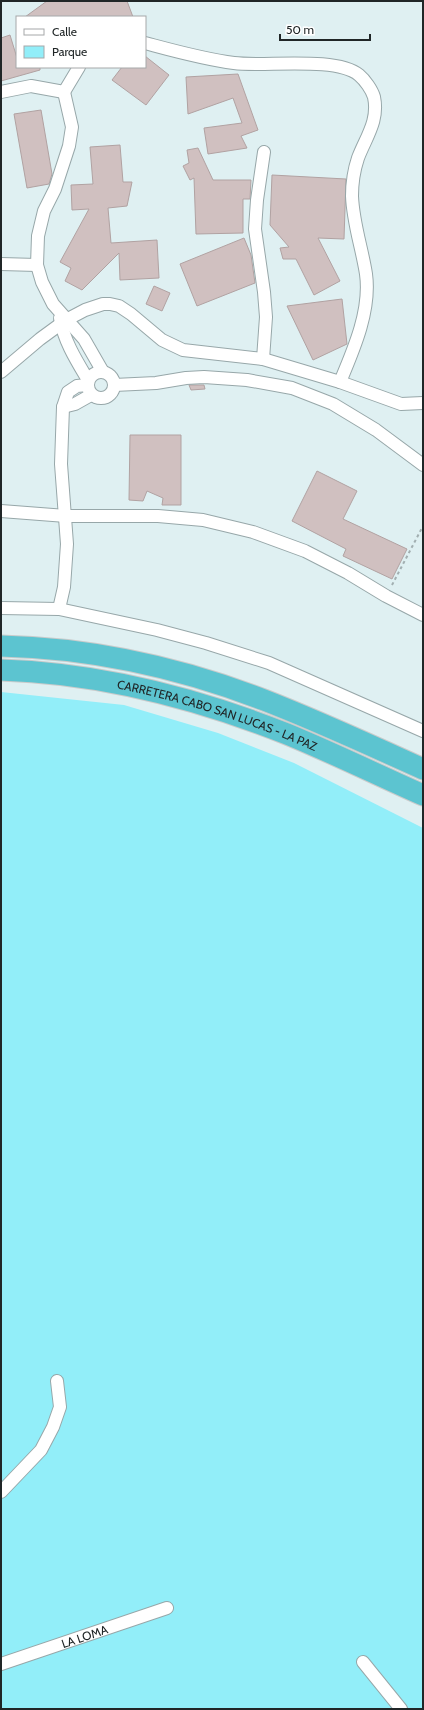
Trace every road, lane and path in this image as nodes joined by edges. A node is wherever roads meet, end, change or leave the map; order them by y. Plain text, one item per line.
1 (146, 43) edge
2 (78, 68) edge
3 (1, 92) edge
4 (64, 92) junction
5 (264, 152) dead end
6 (1, 264) edge
7 (37, 265) junction
8 (62, 318) junction
9 (263, 359) junction
10 (1, 372) edge
11 (103, 372) junction
12 (340, 382) junction
13 (114, 385) junction
14 (89, 387) junction
15 (423, 403) edge
16 (423, 464) edge
17 (1, 511) edge
18 (66, 516) junction
19 (423, 526) edge
20 (386, 596) junction
21 (1, 608) edge
22 (59, 609) junction
23 (423, 615) edge
24 (1, 646) edge
25 (1, 670) edge
26 (423, 731) edge
27 (423, 769) edge
28 (423, 795) edge
29 (57, 1381) dead end
30 (1, 1492) edge
31 (167, 1608) dead end
32 (363, 1662) dead end
33 (1, 1664) edge
34 (401, 1709) edge

1 - 12 street
2 - 4 street
3 - 4 street
4 - 7 street
5 - 9 street
6 - 7 street
7 - 8 street
8 - 9 street
8 - 10 street
8 - 11 street
8 - 14 street
9 - 12 street
11 - 13 street
11 - 14 street
12 - 15 street
13 - 14 street
13 - 16 street
14 - 18 street
17 - 18 street
18 - 20 street
18 - 22 street
19 - 20 path
20 - 23 street
21 - 22 street
22 - 26 street
24 - 27 highway, CARRETERA CABO SAN LUCAS - LA PAZ
25 - 28 highway, CARRETERA CABO SAN LUCAS - LA PAZ
29 - 30 street
31 - 33 street, LA LOMA
32 - 34 street

